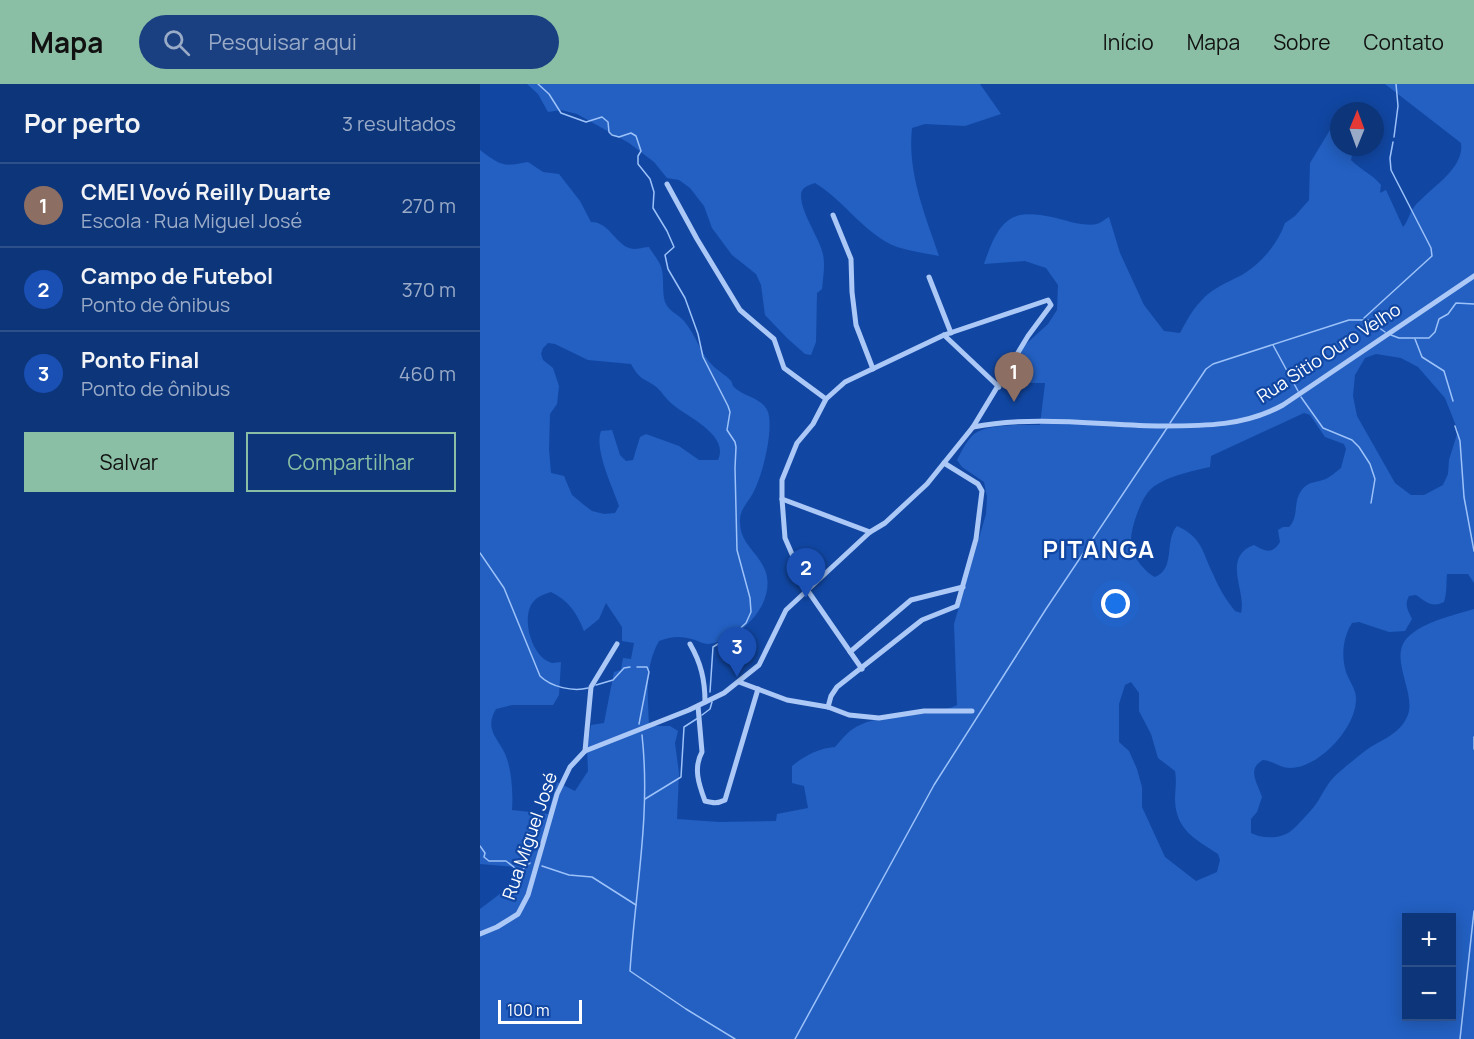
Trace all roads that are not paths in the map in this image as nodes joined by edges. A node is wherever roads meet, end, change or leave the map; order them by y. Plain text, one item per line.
1 (667, 184) dead end
2 (833, 215) dead end
3 (1474, 276) edge
4 (929, 277) dead end
5 (951, 333) junction
6 (944, 335) junction
7 (873, 369) junction
8 (999, 387) junction
9 (826, 399) junction
10 (973, 427) junction
11 (944, 463) junction
12 (782, 499) junction
13 (870, 532) junction
14 (963, 587) junction
15 (808, 591) junction
16 (617, 644) dead end
17 (690, 644) dead end
18 (850, 652) junction
19 (862, 669) junction
20 (739, 682) junction
21 (758, 689) junction
22 (705, 702) junction
23 (698, 706) junction
24 (828, 707) junction
25 (972, 711) dead end
26 (585, 751) junction
27 (480, 934) edge

1 - 9 street
2 - 7 street
3 - 10 street, Rua Sitio Ouro Velho
4 - 5 street
5 - 6 street
5 - 8 street, Rua Miguel José
6 - 7 street
6 - 8 street
7 - 9 street
8 - 10 street, Rua Miguel José
9 - 12 street
10 - 11 street, Rua Miguel José
11 - 13 street, Rua Miguel José
11 - 14 street
12 - 13 street
12 - 15 street
13 - 15 street, Rua Miguel José
14 - 18 street
14 - 19 street
15 - 18 street
15 - 20 street, Rua Miguel José
16 - 26 street
17 - 22 street
18 - 19 street
19 - 24 street
20 - 21 street
20 - 22 street, Rua Miguel José
21 - 23 street
21 - 24 street
22 - 23 street, Rua Miguel José
23 - 26 street, Rua Miguel José
24 - 25 street
26 - 27 street, Rua Miguel José

